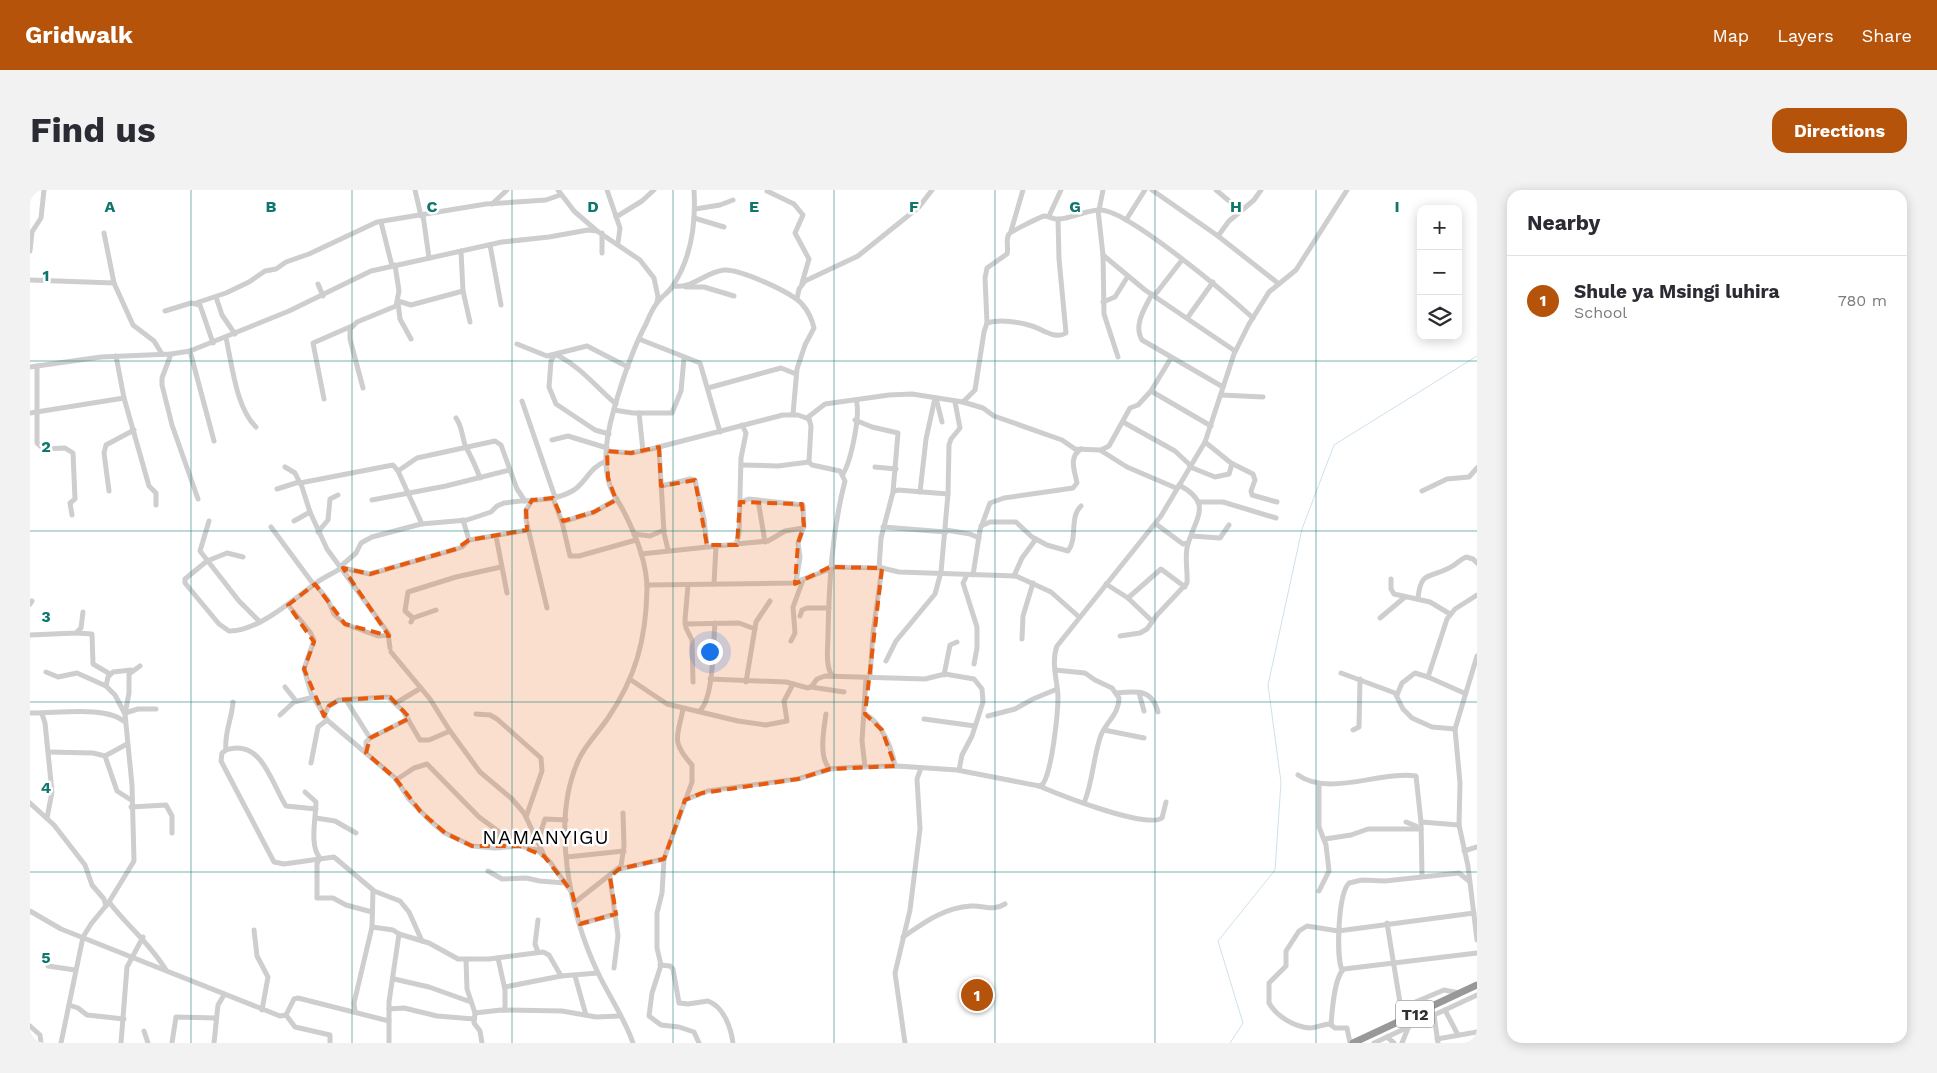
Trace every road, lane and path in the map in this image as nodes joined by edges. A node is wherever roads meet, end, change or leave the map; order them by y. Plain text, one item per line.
1 (44, 190) edge
2 (415, 190) edge
3 (507, 190) edge
4 (606, 190) edge
5 (654, 190) edge
6 (694, 190) edge
7 (766, 190) edge
8 (932, 190) edge
9 (1023, 190) edge
10 (1061, 190) edge
11 (1103, 190) edge
12 (1145, 190) edge
13 (1152, 190) edge
14 (1216, 190) edge
15 (1261, 190) edge
16 (1347, 190) edge
17 (559, 192) edge
18 (733, 200) dead end
19 (492, 204) junction
20 (695, 209) junction
21 (1099, 210) junction
22 (1240, 210) junction
23 (422, 216) junction
24 (1049, 216) junction
25 (616, 217) junction
26 (694, 218) junction
27 (1058, 219) junction
28 (1126, 220) junction
29 (381, 222) junction
30 (724, 227) dead end
31 (1012, 231) junction
32 (600, 232) junction
33 (104, 233) dead end
34 (1218, 236) junction
35 (618, 243) junction
36 (490, 245) junction
37 (461, 250) junction
38 (30, 251) edge
39 (602, 254) dead end
40 (1103, 255) junction
41 (428, 258) junction
42 (1182, 260) junction
43 (394, 265) junction
44 (1128, 276) junction
45 (30, 280) edge
46 (1213, 282) junction
47 (114, 283) junction
48 (318, 284) dead end
49 (802, 284) junction
50 (1279, 284) junction
51 (673, 286) junction
52 (686, 287) junction
53 (463, 291) junction
54 (1153, 295) junction
55 (323, 296) junction
56 (734, 296) dead end
57 (216, 297) junction
58 (797, 299) junction
59 (398, 302) junction
60 (657, 302) junction
61 (1103, 302) junction
62 (196, 303) junction
63 (501, 305) dead end
64 (165, 311) dead end
65 (1188, 317) junction
66 (1253, 318) junction
67 (470, 322) dead end
68 (987, 323) junction
69 (352, 326) junction
70 (235, 334) junction
71 (226, 338) junction
72 (639, 339) junction
73 (411, 340) dead end
74 (213, 343) junction
75 (517, 344) dead end
76 (190, 351) junction
77 (1235, 351) junction
78 (162, 354) junction
79 (171, 354) junction
80 (555, 355) junction
81 (116, 356) junction
82 (1118, 356) dead end
83 (684, 358) junction
84 (1171, 358) junction
85 (37, 366) junction
86 (30, 367) edge
87 (628, 367) junction
88 (796, 374) junction
89 (1223, 387) junction
90 (363, 388) dead end
91 (708, 388) junction
92 (1151, 391) junction
93 (1220, 395) junction
94 (1263, 397) dead end
95 (124, 398) junction
96 (935, 398) junction
97 (324, 399) dead end
98 (856, 400) junction
99 (522, 401) dead end
100 (956, 402) junction
101 (963, 402) junction
102 (616, 404) junction
103 (614, 410) junction
104 (38, 412) junction
105 (30, 413) edge
106 (639, 413) junction
107 (793, 414) junction
108 (456, 418) dead end
109 (807, 418) junction
110 (855, 420) junction
111 (942, 422) dead end
112 (1123, 422) junction
113 (742, 425) junction
114 (1211, 426) junction
115 (256, 427) dead end
116 (134, 430) junction
117 (720, 432) junction
118 (609, 434) junction
119 (552, 440) dead end
120 (214, 441) dead end
121 (1204, 442) junction
122 (466, 447) junction
123 (659, 448) junction
124 (607, 449) junction
125 (1082, 449) junction
126 (1100, 450) junction
127 (643, 451) junction
128 (606, 461) junction
129 (809, 462) junction
130 (1232, 464) junction
131 (741, 465) junction
132 (1190, 466) junction
133 (285, 467) dead end
134 (875, 467) dead end
135 (1477, 468) edge
136 (896, 469) junction
137 (398, 470) junction
138 (510, 470) junction
139 (843, 474) junction
140 (480, 478) junction
141 (299, 482) junction
142 (661, 486) junction
143 (1178, 487) junction
144 (278, 489) dead end
145 (109, 490) dead end
146 (1422, 491) dead end
147 (892, 492) junction
148 (920, 492) junction
149 (407, 493) junction
150 (948, 494) junction
151 (338, 495) dead end
152 (554, 497) junction
153 (198, 499) dead end
154 (617, 499) junction
155 (372, 500) dead end
156 (525, 500) junction
157 (532, 500) junction
158 (758, 500) junction
159 (740, 502) junction
160 (1198, 502) junction
161 (1277, 502) dead end
162 (156, 505) dead end
163 (1081, 506) dead end
164 (310, 512) junction
165 (72, 515) dead end
166 (1276, 518) dead end
167 (463, 520) junction
168 (209, 521) dead end
169 (294, 521) dead end
170 (562, 522) junction
171 (422, 524) junction
172 (1156, 524) junction
173 (1229, 525) dead end
174 (981, 526) junction
175 (271, 527) dead end
176 (883, 527) junction
177 (803, 528) junction
178 (528, 530) junction
179 (664, 530) junction
180 (946, 531) junction
181 (318, 532) junction
182 (634, 534) junction
183 (496, 536) junction
184 (1192, 536) junction
185 (979, 538) junction
186 (1036, 539) junction
187 (469, 540) junction
188 (636, 540) junction
189 (765, 542) junction
190 (1188, 543) junction
191 (736, 544) junction
192 (707, 546) junction
193 (716, 546) junction
194 (668, 550) junction
195 (640, 554) junction
196 (243, 557) dead end
197 (207, 561) junction
198 (1477, 563) edge
199 (342, 567) junction
200 (501, 567) junction
201 (830, 568) junction
202 (880, 568) junction
203 (941, 572) junction
204 (970, 575) junction
205 (1014, 576) junction
206 (1391, 579) dead end
207 (803, 580) junction
208 (796, 582) junction
209 (1033, 583) junction
210 (714, 584) junction
211 (1106, 584) junction
212 (314, 585) junction
213 (688, 585) junction
214 (647, 586) junction
215 (1185, 587) junction
216 (508, 593) dead end
217 (1477, 595) edge
218 (1405, 596) junction
219 (1128, 598) junction
220 (1418, 598) junction
221 (770, 601) dead end
222 (288, 605) junction
223 (547, 608) dead end
224 (829, 608) junction
225 (436, 610) dead end
226 (83, 612) dead end
227 (1450, 614) junction
228 (800, 616) dead end
229 (1078, 616) junction
230 (1380, 618) dead end
231 (1152, 621) junction
232 (260, 622) junction
233 (715, 623) junction
234 (685, 624) junction
235 (755, 629) junction
236 (76, 633) junction
237 (30, 635) edge
238 (389, 635) junction
239 (1120, 636) dead end
240 (1022, 638) dead end
241 (791, 641) dead end
242 (958, 642) dead end
243 (1477, 656) edge
244 (886, 661) dead end
245 (974, 664) dead end
246 (140, 666) dead end
247 (131, 670) junction
248 (1055, 670) junction
249 (46, 672) dead end
250 (1341, 673) dead end
251 (110, 674) junction
252 (944, 675) junction
253 (832, 676) junction
254 (1428, 676) junction
255 (868, 678) junction
256 (710, 679) junction
257 (1360, 679) junction
258 (631, 680) junction
259 (693, 682) dead end
260 (746, 682) junction
261 (793, 684) junction
262 (106, 686) junction
263 (285, 687) dead end
264 (421, 688) junction
265 (811, 688) junction
266 (1057, 690) junction
267 (844, 692) dead end
268 (1117, 693) junction
269 (1140, 693) junction
270 (1464, 693) junction
271 (1397, 694) junction
272 (314, 697) junction
273 (346, 700) junction
274 (296, 701) junction
275 (233, 702) dead end
276 (396, 703) junction
277 (683, 708) junction
278 (156, 709) dead end
279 (698, 711) junction
280 (1144, 711) dead end
281 (1158, 712) dead end
282 (30, 713) edge
283 (125, 713) junction
284 (42, 714) junction
285 (476, 714) dead end
286 (826, 714) dead end
287 (865, 714) junction
288 (280, 715) dead end
289 (988, 716) dead end
290 (326, 718) junction
291 (408, 719) junction
292 (924, 719) dead end
293 (125, 722) junction
294 (975, 726) junction
295 (1455, 729) junction
296 (1104, 730) junction
297 (1353, 730) dead end
298 (450, 731) junction
299 (370, 738) junction
300 (1144, 738) dead end
301 (128, 744) junction
302 (226, 750) junction
303 (48, 752) junction
304 (366, 752) junction
305 (104, 756) junction
306 (311, 763) dead end
307 (896, 766) junction
308 (865, 767) junction
309 (921, 768) junction
310 (830, 769) junction
311 (959, 770) junction
312 (1298, 775) dead end
313 (396, 780) junction
314 (1319, 784) junction
315 (1039, 786) junction
316 (305, 792) dead end
317 (131, 800) junction
318 (685, 800) junction
319 (1166, 802) dead end
320 (30, 803) edge
321 (1084, 803) junction
322 (131, 807) junction
323 (316, 809) junction
324 (623, 813) dead end
325 (526, 817) junction
326 (46, 818) junction
327 (316, 818) junction
328 (566, 820) junction
329 (1406, 822) dead end
330 (1421, 825) junction
331 (1459, 825) junction
332 (172, 833) dead end
333 (356, 833) dead end
334 (1325, 839) junction
335 (538, 840) junction
336 (1477, 847) edge
337 (499, 848) junction
338 (624, 851) junction
339 (1464, 852) junction
340 (544, 856) junction
341 (567, 857) junction
342 (320, 858) junction
343 (664, 859) junction
344 (619, 869) junction
345 (488, 871) dead end
346 (1422, 876) junction
347 (610, 877) junction
348 (1469, 881) junction
349 (565, 883) junction
350 (1477, 889) edge
351 (374, 891) junction
352 (1319, 891) dead end
353 (572, 892) junction
354 (1471, 892) junction
355 (574, 903) junction
356 (108, 904) junction
357 (1005, 904) dead end
358 (30, 911) edge
359 (372, 912) junction
360 (1474, 913) junction
361 (616, 914) junction
362 (1476, 919) edge
363 (538, 920) dead end
364 (1387, 923) junction
365 (580, 924) junction
366 (372, 927) junction
367 (254, 930) dead end
368 (1340, 931) junction
369 (399, 934) junction
370 (83, 937) junction
371 (143, 937) junction
372 (903, 938) junction
373 (1477, 940) edge
374 (422, 941) junction
375 (538, 952) junction
376 (1477, 953) edge
377 (131, 958) junction
378 (498, 958) junction
379 (466, 959) junction
380 (1394, 963) junction
381 (660, 965) junction
382 (48, 966) dead end
383 (614, 968) dead end
384 (75, 970) junction
385 (1342, 970) junction
386 (166, 971) junction
387 (598, 973) junction
388 (561, 976) junction
389 (575, 976) junction
390 (394, 979) junction
391 (1477, 984) edge
392 (504, 987) junction
393 (1459, 993) junction
394 (1477, 995) edge
395 (224, 996) junction
396 (471, 1002) junction
397 (69, 1005) junction
398 (1401, 1008) junction
399 (389, 1009) junction
400 (262, 1010) junction
401 (505, 1010) junction
402 (1445, 1010) junction
403 (355, 1012) junction
404 (286, 1015) junction
405 (586, 1015) junction
406 (1434, 1015) junction
407 (474, 1016) junction
408 (620, 1016) junction
409 (216, 1018) junction
410 (124, 1019) junction
411 (1403, 1021) junction
412 (389, 1022) junction
413 (1331, 1025) junction
414 (30, 1026) edge
415 (1408, 1027) junction
416 (144, 1031) dead end
417 (1477, 1032) edge
418 (1458, 1035) junction
419 (1387, 1037) junction
420 (1438, 1041) edge
421 (41, 1043) edge
422 (62, 1043) edge
423 (121, 1043) edge
424 (148, 1043) edge
425 (172, 1043) edge
426 (214, 1043) edge
427 (330, 1043) edge
428 (389, 1043) edge
429 (482, 1043) edge
430 (633, 1043) edge
431 (699, 1043) edge
432 (733, 1043) edge
433 (905, 1043) edge
434 (1352, 1043) edge
435 (1374, 1043) edge
436 (1394, 1043) edge
437 (1402, 1043) edge

1 - 38 street
2 - 23 street
3 - 19 street
4 - 25 street
5 - 25 street
6 - 20 street
7 - 49 street
8 - 49 street
9 - 31 street
10 - 24 street
11 - 21 street
12 - 28 street
13 - 34 street
14 - 22 street
15 - 22 street
16 - 50 street
17 - 19 street
17 - 32 street
18 - 20 street
19 - 23 street
20 - 26 street
21 - 27 street
21 - 28 street
21 - 40 street
22 - 34 street
23 - 29 street
23 - 41 street
24 - 27 street
24 - 31 street
25 - 35 street
26 - 30 street
26 - 51 street
27 - 68 street
28 - 42 street
29 - 43 street
29 - 57 street
31 - 68 street
32 - 35 street
32 - 36 street
32 - 39 street
33 - 47 street
34 - 50 street
35 - 60 street
36 - 37 street
36 - 63 street
37 - 41 street
37 - 53 street
40 - 44 street
40 - 61 street
41 - 43 street
42 - 46 street
42 - 54 street
43 - 55 street
43 - 59 street
44 - 54 street
44 - 61 street
45 - 47 street
46 - 65 street
46 - 66 street
47 - 78 street
48 - 55 street
49 - 58 street
50 - 66 street
51 - 52 street
51 - 60 street
52 - 56 street
52 - 58 street
53 - 59 street
53 - 67 street
54 - 65 street
54 - 84 street
55 - 70 street
57 - 62 street
57 - 70 street
58 - 88 street
59 - 69 street
59 - 73 street
60 - 72 street
61 - 82 street
62 - 64 street
62 - 74 street
65 - 77 street
66 - 77 street
68 - 101 street
69 - 90 street
69 - 97 street
70 - 71 street
71 - 74 street
71 - 115 street
72 - 83 street
72 - 87 street
74 - 76 street
75 - 80 street
76 - 79 street
76 - 120 street
77 - 89 street
78 - 79 street
78 - 81 street
79 - 153 street
80 - 87 street
80 - 102 street
80 - 118 street
81 - 85 street
81 - 95 street
83 - 91 street
83 - 106 street
84 - 89 street
84 - 92 street
85 - 86 street
85 - 104 street
87 - 102 street
88 - 91 street
88 - 107 street
89 - 93 street
91 - 117 street
92 - 112 street
92 - 114 street
93 - 94 street
93 - 114 street
95 - 104 street
95 - 116 street
96 - 98 street
96 - 100 street
96 - 111 street
96 - 148 street
98 - 109 street
98 - 110 street
99 - 152 street
100 - 101 street
100 - 150 street
101 - 125 street
102 - 103 street
103 - 106 street
103 - 118 street
104 - 105 street
104 - 165 street
106 - 127 street
107 - 109 street
107 - 113 street
108 - 122 street
109 - 129 street
110 - 136 street
110 - 139 street
112 - 126 street
112 - 132 street
113 - 117 street
113 - 131 street
114 - 121 street
116 - 145 street
116 - 162 street
117 - 123 street
118 - 124 street
119 - 124 street
121 - 130 street
121 - 132 street
122 - 137 street
122 - 138 street
122 - 140 street
123 - 127 street
123 - 142 street
124 - 127 street
124 - 128 street
125 - 126 street
125 - 174 street
126 - 143 street
128 - 152 street
128 - 154 street
129 - 131 street
129 - 139 street
130 - 132 street
130 - 161 street
131 - 159 street
132 - 143 street
133 - 141 street
134 - 136 street
135 - 146 street
136 - 147 street
137 - 141 street
137 - 149 street
138 - 140 street
138 - 156 street
139 - 201 street
140 - 149 street
141 - 144 street
141 - 164 street
142 - 179 street
142 - 192 street
143 - 160 street
143 - 172 street
147 - 148 street
147 - 176 street
148 - 150 street
149 - 155 street
149 - 171 street
150 - 180 street
151 - 181 street
152 - 157 street
152 - 170 street
154 - 170 street
154 - 182 street
156 - 157 street
156 - 167 street
157 - 178 street
158 - 159 street
158 - 177 street
158 - 189 street
159 - 191 street
160 - 166 street
160 - 184 street
163 - 186 street
164 - 169 street
164 - 181 street
167 - 171 street
167 - 187 street
168 - 197 street
170 - 188 street
171 - 199 street
172 - 190 street
172 - 211 street
173 - 184 street
174 - 185 street
174 - 186 street
175 - 212 street
176 - 180 street
176 - 202 street
177 - 189 street
177 - 208 street
178 - 183 street
178 - 223 street
179 - 182 street
179 - 194 street
180 - 185 street
180 - 203 street
181 - 199 street
182 - 188 street
183 - 187 street
183 - 200 street
184 - 190 street
185 - 204 street
186 - 205 street
187 - 199 street
188 - 195 street
189 - 191 street
190 - 215 street
191 - 193 street
192 - 193 street
192 - 194 street
193 - 210 street
194 - 195 street
195 - 214 street
196 - 197 street
197 - 232 street
197 - 232 street
198 - 220 street
199 - 212 street
199 - 238 street
200 - 216 street
200 - 225 street
201 - 202 street
201 - 207 street
201 - 224 street
202 - 203 street
202 - 255 street
203 - 204 street
203 - 244 street
204 - 205 street
204 - 245 street
205 - 209 street
206 - 218 street
207 - 208 street
207 - 241 street
208 - 210 street
209 - 229 street
209 - 240 street
210 - 213 street
211 - 219 street
211 - 229 street
212 - 222 street
212 - 238 street
213 - 214 street
213 - 234 street
214 - 258 street
215 - 219 street
215 - 231 street
217 - 227 street
218 - 220 street
218 - 230 street
219 - 231 street
220 - 227 street
221 - 235 street
222 - 232 street
222 - 272 street
224 - 228 street
224 - 253 street
226 - 236 street
227 - 254 street
229 - 248 street
231 - 239 street
233 - 234 street
233 - 235 street
233 - 256 street
234 - 259 street
235 - 260 street
236 - 237 street
236 - 251 street
238 - 264 street
242 - 252 street
243 - 270 street
246 - 247 street
247 - 251 street
247 - 283 street
248 - 266 street
248 - 268 street
249 - 262 street
250 - 257 street
251 - 262 street
252 - 255 street
252 - 294 street
253 - 255 street
253 - 265 street
254 - 270 street
254 - 271 street
255 - 287 street
256 - 260 street
256 - 279 street
257 - 271 street
257 - 297 street
258 - 277 street
258 - 328 street
260 - 261 street
261 - 265 street
261 - 279 street
262 - 283 street
263 - 274 street
264 - 276 street
264 - 298 street
265 - 267 street
266 - 289 street
266 - 315 street
268 - 269 street
268 - 296 street
269 - 280 street
269 - 281 street
270 - 295 street
271 - 295 street
272 - 274 street
272 - 290 street
273 - 276 street
273 - 290 street
273 - 299 street
274 - 288 street
275 - 302 street
276 - 291 street
277 - 279 street
277 - 318 street
278 - 283 street
282 - 284 street
283 - 293 street
284 - 293 street
284 - 303 street
285 - 325 street
286 - 310 street
287 - 307 street
287 - 308 street
290 - 304 street
290 - 306 street
291 - 298 street
291 - 299 street
292 - 294 street
293 - 301 street
294 - 311 street
295 - 331 street
296 - 300 street
296 - 321 street
298 - 325 street
299 - 304 street
301 - 305 street
301 - 317 street
302 - 323 street
302 - 342 street
303 - 305 street
303 - 326 street
304 - 313 street
305 - 317 street
307 - 308 street
307 - 309 street
308 - 310 street
309 - 311 street
309 - 372 street
310 - 318 street
311 - 315 street
312 - 314 street
313 - 337 street
313 - 337 street
314 - 330 street
314 - 334 street
315 - 321 street
316 - 323 street
317 - 322 street
318 - 343 street
319 - 321 street
320 - 326 street
322 - 332 street
322 - 356 street
323 - 327 street
324 - 338 street
325 - 335 street
326 - 356 street
327 - 333 street
327 - 342 street
328 - 335 street
328 - 341 street
329 - 330 street
330 - 331 street
330 - 334 street
330 - 346 street
331 - 339 street
334 - 352 street
335 - 340 street
336 - 339 street
337 - 340 street
338 - 341 street
338 - 344 street
339 - 348 street
340 - 349 street
341 - 353 street
342 - 351 street
342 - 359 street
343 - 344 street
343 - 381 street
344 - 347 street
345 - 349 street
346 - 348 street
346 - 368 street
347 - 355 street
347 - 361 street
348 - 354 street
349 - 353 street
350 - 354 street
351 - 359 street
351 - 374 street
353 - 355 street
354 - 360 street
355 - 365 street
356 - 370 street
356 - 371 street
357 - 372 street
358 - 370 street
359 - 366 street
360 - 362 street
360 - 364 street
361 - 365 street
361 - 383 street
362 - 373 street
363 - 375 street
364 - 368 street
364 - 380 street
365 - 387 street
366 - 369 street
366 - 403 street
367 - 400 street
368 - 385 street
368 - 413 street
369 - 374 street
369 - 390 street
370 - 377 street
370 - 384 street
371 - 377 street
371 - 386 street
372 - 433 street
374 - 379 street
375 - 378 street
375 - 388 street
376 - 380 street
377 - 386 street
377 - 410 street
378 - 379 street
378 - 392 street
379 - 396 street
380 - 385 street
380 - 398 street
381 - 431 street
381 - 432 street
382 - 384 street
384 - 397 street
385 - 413 street
386 - 395 street
387 - 389 street
387 - 408 street
388 - 389 street
388 - 392 street
389 - 405 street
390 - 396 street
390 - 399 street
391 - 393 highway, T12
392 - 401 street
393 - 398 street
393 - 411 highway, T12
394 - 402 street
395 - 400 street
395 - 409 street
396 - 407 street
397 - 410 street
397 - 422 street
398 - 411 street
399 - 407 street
399 - 412 street
400 - 404 street
401 - 405 street
401 - 407 street
402 - 406 street
402 - 418 street
403 - 404 street
403 - 412 street
404 - 427 street
405 - 408 street
406 - 415 street
406 - 420 street
407 - 429 street
408 - 430 street
409 - 425 street
409 - 426 street
410 - 423 street
411 - 434 highway, T12
412 - 428 street
413 - 434 street
414 - 421 street
415 - 419 street
415 - 437 street
416 - 424 street
417 - 418 street
418 - 420 street
419 - 435 street
419 - 436 street

